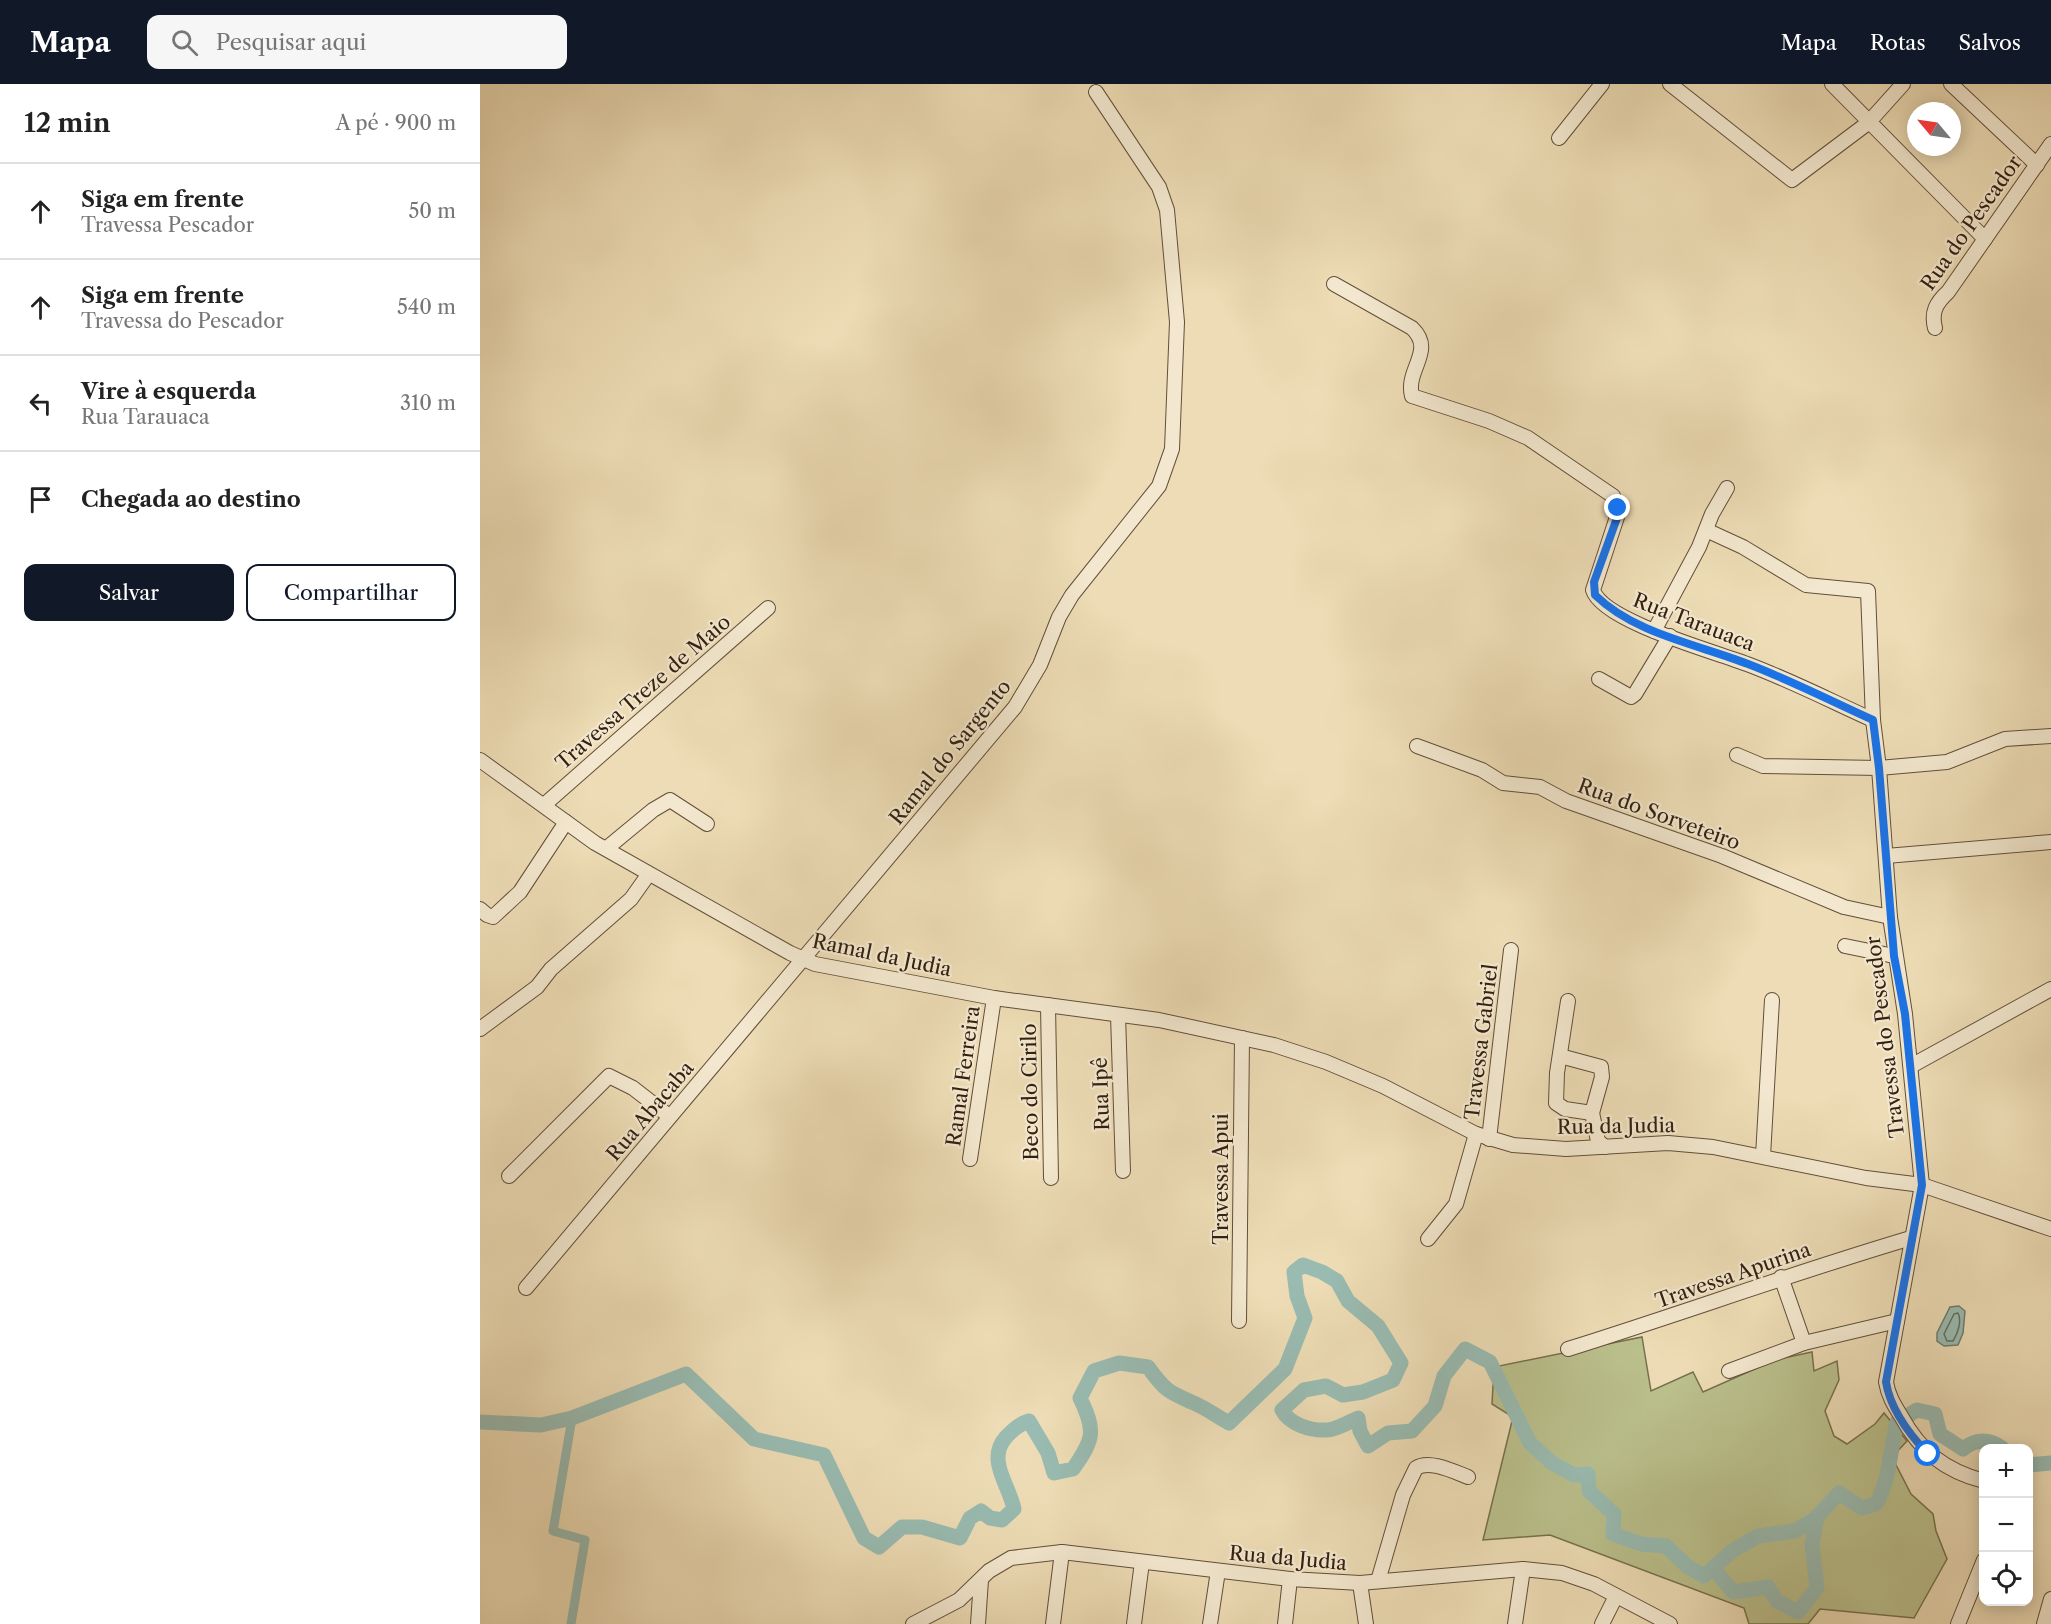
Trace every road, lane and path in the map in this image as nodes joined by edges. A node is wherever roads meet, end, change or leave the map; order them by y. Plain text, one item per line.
1 (1602, 84) edge
2 (1670, 84) edge
3 (1832, 84) edge
4 (1903, 84) edge
5 (1951, 84) edge
6 (1096, 92) dead end
7 (1868, 123) junction
8 (1559, 138) dead end
9 (2051, 144) edge
10 (2037, 165) junction
11 (1985, 239) junction
12 (1334, 284) dead end
13 (1935, 328) dead end
14 (1727, 488) dead end
15 (1706, 530) junction
16 (768, 608) dead end
17 (1654, 631) junction
18 (1670, 636) junction
19 (1599, 679) dead end
20 (1873, 720) junction
21 (2051, 736) edge
22 (1417, 746) dead end
23 (1737, 755) dead end
24 (480, 760) edge
25 (1879, 768) junction
26 (544, 805) junction
27 (566, 822) junction
28 (707, 825) dead end
29 (2051, 842) edge
30 (607, 848) junction
31 (1886, 856) junction
32 (648, 875) junction
33 (485, 913) edge
34 (1890, 917) junction
35 (1845, 946) dead end
36 (1511, 950) dead end
37 (1894, 956) junction
38 (802, 958) junction
39 (2051, 989) edge
40 (994, 998) junction
41 (1772, 1000) dead end
42 (1568, 1001) dead end
43 (1048, 1005) junction
44 (1118, 1015) junction
45 (480, 1029) edge
46 (1242, 1038) junction
47 (1560, 1056) junction
48 (1326, 1062) joint
49 (1911, 1066) junction
50 (1592, 1113) junction
51 (669, 1116) junction
52 (1483, 1136) junction
53 (1605, 1147) junction
54 (1763, 1156) junction
55 (970, 1159) dead end
56 (1123, 1171) dead end
57 (509, 1176) dead end
58 (1051, 1179) dead end
59 (1922, 1185) junction
60 (2051, 1229) edge
61 (1911, 1238) junction
62 (1428, 1239) dead end
63 (1781, 1277) junction
64 (526, 1288) dead end
65 (1239, 1321) dead end
66 (1897, 1321) junction
67 (1804, 1343) junction
68 (1568, 1349) dead end
69 (1729, 1371) dead end
70 (1468, 1477) dead end
71 (1979, 1480) edge
72 (1062, 1552) junction
73 (1142, 1562) junction
74 (1523, 1569) junction
75 (1979, 1570) edge
76 (1218, 1571) junction
77 (1290, 1579) junction
78 (981, 1580) junction
79 (1378, 1581) junction
80 (1360, 1583) junction
81 (1616, 1596) junction
82 (2051, 1599) edge
83 (1363, 1622) edge
84 (913, 1624) edge
85 (978, 1624) edge
86 (1053, 1624) edge
87 (1134, 1624) edge
88 (1210, 1624) edge
89 (1285, 1624) edge
90 (1515, 1624) edge
91 (1602, 1624) edge
92 (1670, 1624) edge
93 (1958, 1624) edge
94 (2044, 1624) edge

1 - 8 street
2 - 7 street
3 - 7 street
4 - 7 street
5 - 10 street
6 - 38 street, Ramal do Sargento
7 - 11 street
9 - 10 street, Rua do Pescador
10 - 11 street, Rua do Pescador
11 - 13 street, Rua do Pescador
12 - 17 street, Rua Tarauaca
14 - 15 street
15 - 17 street
15 - 20 street, Travessa do Pescador
16 - 26 street, Travessa Treze de Maio
17 - 18 street, Rua Tarauaca
18 - 19 street
18 - 20 street, Rua Tarauaca
20 - 25 street, Travessa do Pescador
21 - 25 street
22 - 34 street, Rua do Sorveteiro
23 - 25 street
24 - 26 street, Ramal da Judia
25 - 31 street, Travessa do Pescador
26 - 27 street, Ramal da Judia
27 - 30 street, Ramal da Judia
27 - 33 street
28 - 30 street
29 - 31 street
30 - 32 street, Ramal da Judia
31 - 34 street, Travessa do Pescador
32 - 38 street, Ramal da Judia
32 - 45 street
34 - 37 street, Travessa do Pescador
35 - 37 street
36 - 52 street, Travessa Gabriel
37 - 49 street, Travessa do Pescador
38 - 40 street, Ramal da Judia
38 - 51 street, Rua Abacaba
39 - 49 street
40 - 43 street, Ramal da Judia
40 - 55 street, Ramal Ferreira
41 - 54 street
42 - 47 street
43 - 44 street, Ramal da Judia
43 - 58 street, Beco do Cirilo
44 - 46 street, Ramal da Judia
44 - 56 street, Rua Ipê
46 - 48 street, Ramal da Judia
46 - 65 street, Travessa Apui
47 - 50 street
47 - 50 street
48 - 52 street, Rua da Judia
49 - 59 street, Travessa do Pescador
50 - 53 street
51 - 57 street
51 - 64 street, Rua Abacaba
52 - 53 street, Rua da Judia
52 - 62 street, Travessa Gabriel
53 - 54 street, Rua da Judia
54 - 59 street, Rua da Judia
59 - 60 street, Rua da Judia
59 - 61 street, Travessa do Pescador
61 - 63 street, Travessa Apurina
61 - 66 street, Travessa do Pescador
63 - 67 street
63 - 68 street, Travessa Apurina
66 - 67 street
66 - 71 street, Travessa do Pescador
67 - 69 street
70 - 79 street
72 - 73 street, Rua da Judia
72 - 78 street, Rua da Judia
72 - 86 street
73 - 76 street, Rua da Judia
73 - 87 street
74 - 79 street, Rua da Judia
74 - 81 street, Rua da Judia
74 - 90 street
75 - 93 street
76 - 77 street, Rua da Judia
76 - 88 street
77 - 80 street, Rua da Judia
77 - 89 street
78 - 84 street, Rua da Judia
78 - 85 street
79 - 80 street, Rua da Judia
80 - 83 street
81 - 91 street
81 - 92 street, Rua da Judia
82 - 94 street

